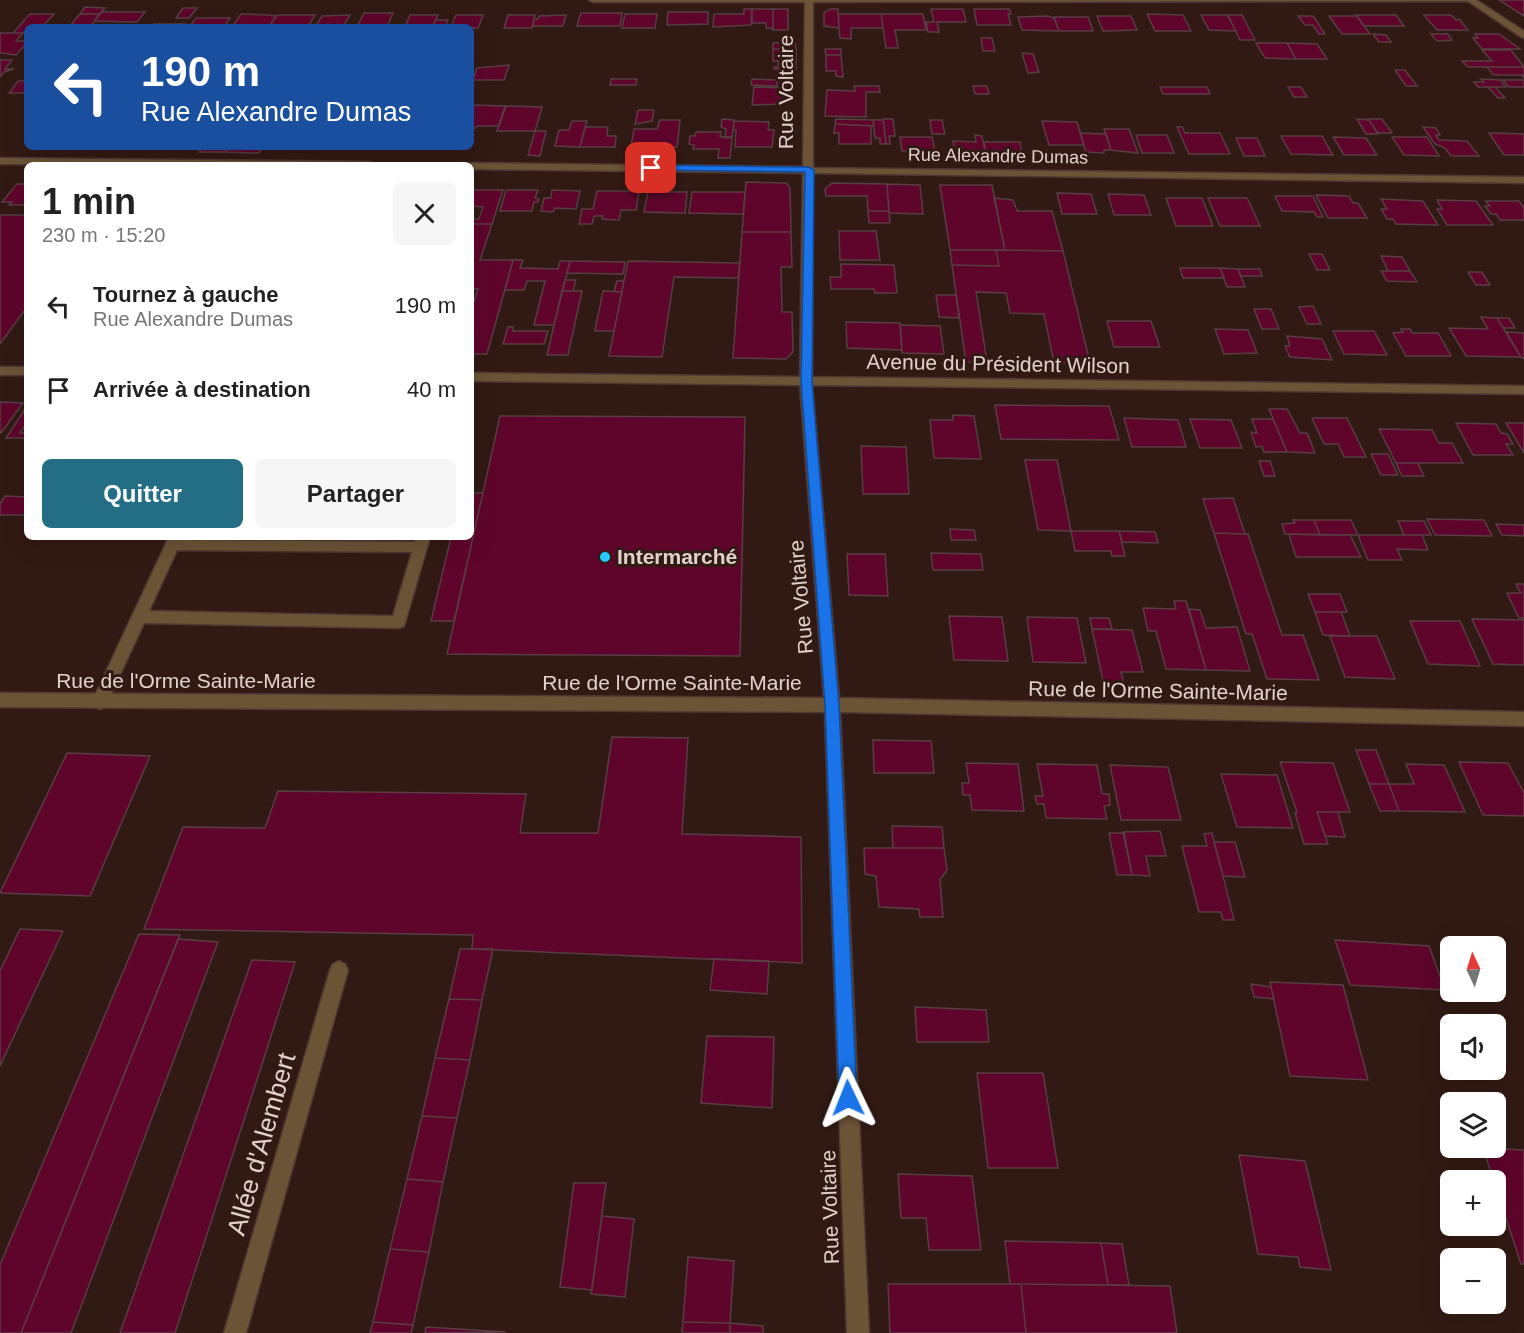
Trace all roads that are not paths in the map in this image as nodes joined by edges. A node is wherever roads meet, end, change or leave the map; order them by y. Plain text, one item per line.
1 (593, 0) edge
2 (631, 0) edge
3 (1465, 0) edge
4 (1471, 0) edge
5 (809, 1) edge
6 (1524, 35) edge
7 (0, 161) edge
8 (92, 162) edge
9 (474, 166) edge
10 (809, 170) junction
11 (1524, 180) edge
12 (0, 371) edge
13 (24, 371) edge
14 (474, 377) edge
15 (806, 382) junction
16 (1524, 390) edge
17 (174, 541) edge
18 (421, 542) edge
19 (140, 617) junction
20 (0, 700) edge
21 (100, 702) junction
22 (832, 705) junction
23 (1524, 718) edge
24 (339, 970) dead end
25 (235, 1333) edge
26 (858, 1333) edge

1 - 2 street
2 - 5 street
3 - 5 street
4 - 6 street
5 - 10 street, Rue Voltaire
7 - 8 street
9 - 10 street, Rue Alexandre Dumas
10 - 11 street, Rue Alexandre Dumas
10 - 15 street, Rue Voltaire
12 - 13 street
14 - 15 street, Avenue du Président Wilson
15 - 16 street, Avenue du Président Wilson
15 - 22 street, Rue Voltaire
17 - 18 street
17 - 19 street
18 - 19 street
19 - 21 street
20 - 21 street, Rue de l'Orme Sainte-Marie
21 - 22 street, Rue de l'Orme Sainte-Marie
22 - 23 street, Rue de l'Orme Sainte-Marie
22 - 26 street, Rue Voltaire
24 - 25 street, Allée d'Alembert

